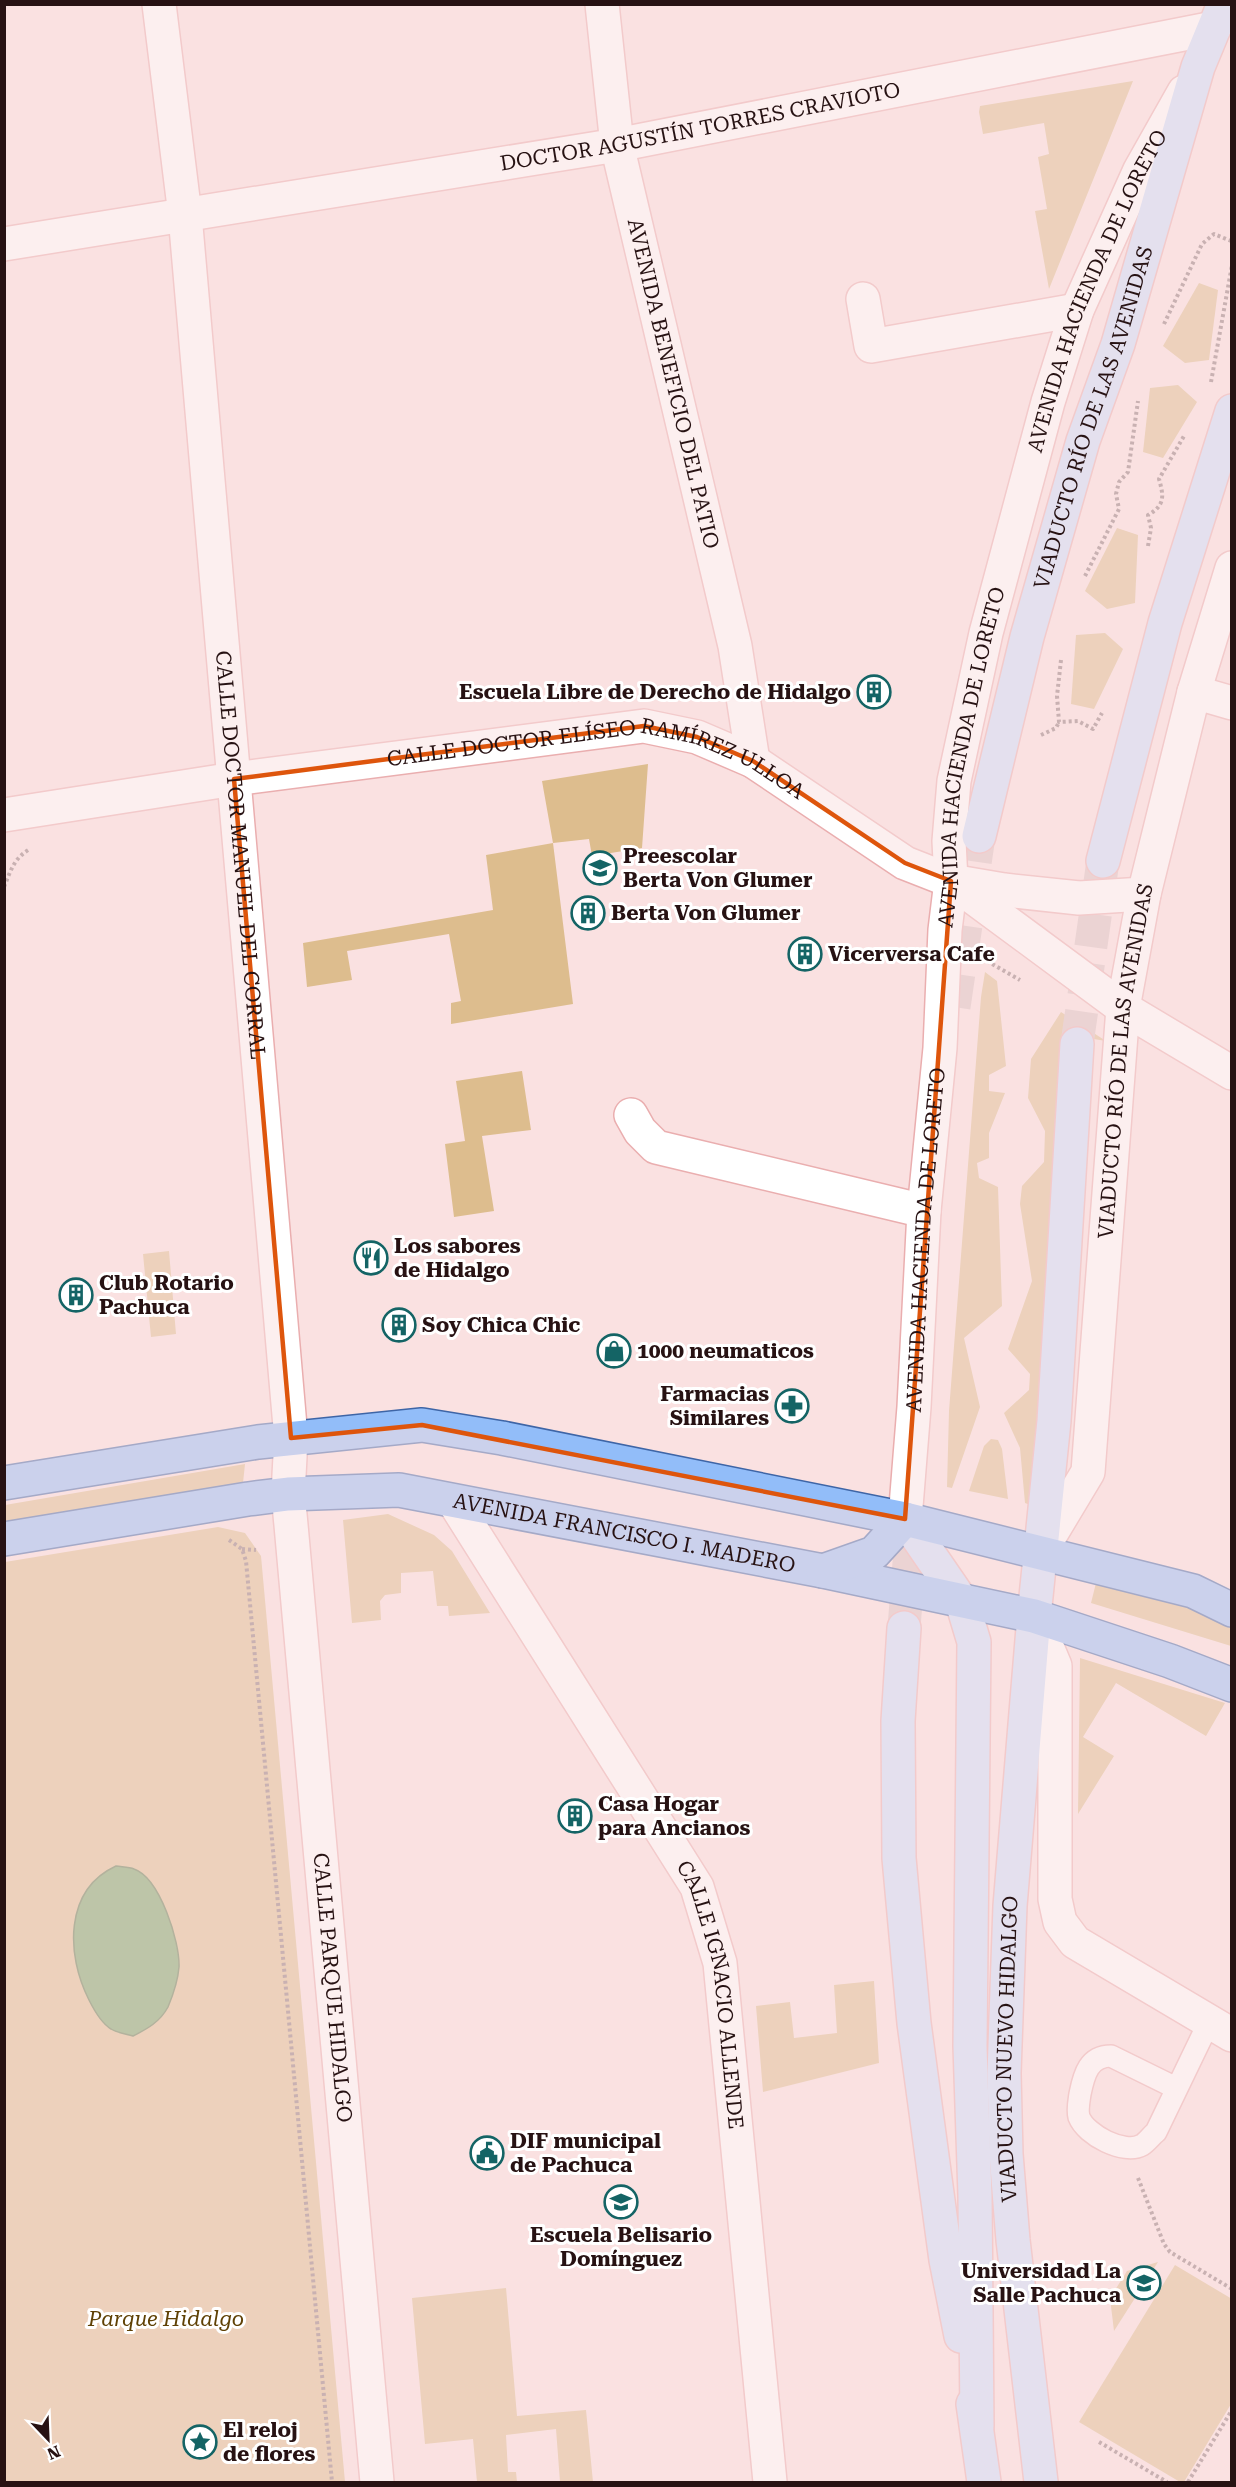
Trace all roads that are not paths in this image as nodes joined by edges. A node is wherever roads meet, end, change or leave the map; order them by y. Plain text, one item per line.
1 (159, 4) edge
2 (602, 4) edge
3 (1219, 16) edge
4 (1198, 67) junction
5 (617, 145) junction
6 (185, 215) junction
7 (4, 244) edge
8 (863, 298) dead end
9 (1077, 309) junction
10 (1220, 401) edge
11 (1232, 568) edge
12 (1194, 692) junction
13 (1232, 703) edge
14 (753, 761) junction
15 (234, 779) junction
16 (4, 815) edge
17 (979, 836) tunnel mouth
18 (1103, 861) tunnel mouth
19 (951, 881) junction
20 (1144, 894) junction
21 (1124, 1008) junction
22 (1077, 1044) tunnel mouth
23 (1232, 1073) edge
24 (631, 1115) dead end
25 (924, 1211) junction
26 (291, 1438) junction
27 (4, 1483) edge
28 (288, 1494) junction
29 (454, 1502) junction
30 (904, 1520) junction
31 (4, 1539) edge
32 (1040, 1552) junction
33 (823, 1571) junction
34 (962, 1602) junction
35 (1232, 1610) edge
36 (1034, 1616) junction
37 (903, 1628) tunnel mouth
38 (1232, 1685) edge
39 (1220, 2028) edge
40 (1176, 2088) junction
41 (977, 2426) junction
42 (377, 2482) edge
43 (770, 2482) edge
44 (984, 2482) edge
45 (1041, 2482) edge

1 - 6 street, CALLE DOCTOR MANUEL DEL CORRAL
2 - 5 street, AVENIDA BENEFICIO DEL PATIO
3 - 4 main road, VIADUCTO RÍO DE LAS AVENIDAS
3 - 5 street, DOCTOR AGUSTÍN TORRES CRAVIOTO
4 - 9 street, AVENIDA HACIENDA DE LORETO
4 - 17 main road, VIADUCTO RÍO DE LAS AVENIDAS
5 - 6 street, DOCTOR AGUSTÍN TORRES CRAVIOTO
5 - 14 street, AVENIDA BENEFICIO DEL PATIO
6 - 7 street, DOCTOR AGUSTÍN TORRES CRAVIOTO
6 - 15 street, CALLE DOCTOR MANUEL DEL CORRAL
8 - 9 street
9 - 19 street, AVENIDA HACIENDA DE LORETO
10 - 18 main road
11 - 12 street, VIADUCTO RÍO DE LAS AVENIDAS
12 - 13 street
12 - 20 street, VIADUCTO RÍO DE LAS AVENIDAS
14 - 15 street, CALLE DOCTOR ELÍSEO RAMÍREZ ULLOA
14 - 19 street, CALLE DOCTOR ELÍSEO RAMÍREZ ULLOA
15 - 16 street, CALLE DOCTOR ELÍSEO RAMÍREZ ULLOA
15 - 26 street, CALLE DOCTOR MANUEL DEL CORRAL
19 - 20 street
19 - 21 street, CALLE DOCTOR ELÍSEO RAMÍREZ ULLOA
19 - 25 street, AVENIDA HACIENDA DE LORETO
20 - 21 street, VIADUCTO RÍO DE LAS AVENIDAS
21 - 23 street, CALLE DOCTOR ELÍSEO RAMÍREZ ULLOA
21 - 32 street, VIADUCTO RÍO DE LAS AVENIDAS
22 - 32 main road, VIADUCTO RÍO DE LAS AVENIDAS
24 - 25 street
25 - 30 street, AVENIDA HACIENDA DE LORETO
26 - 27 main road
26 - 28 street, CALLE DOCTOR MANUEL DEL CORRAL
26 - 30 main road
28 - 29 main road, AVENIDA FRANCISCO I. MADERO
28 - 31 main road, AVENIDA FRANCISCO I. MADERO
28 - 42 street, CALLE PARQUE HIDALGO
29 - 33 main road, AVENIDA FRANCISCO I. MADERO
29 - 43 street, CALLE IGNACIO ALLENDE
30 - 32 main road
30 - 33 main road
30 - 34 main road
32 - 35 main road
32 - 36 main road, VIADUCTO RÍO DE LAS AVENIDAS
33 - 34 main road, AVENIDA FRANCISCO I. MADERO
34 - 36 main road, AVENIDA FRANCISCO I. MADERO
34 - 41 main road
36 - 38 main road, AVENIDA FRANCISCO I. MADERO
36 - 39 street
36 - 45 main road, VIADUCTO NUEVO HIDALGO
37 - 41 main road
39 - 40 lane
40 - 40 lane
41 - 44 main road

